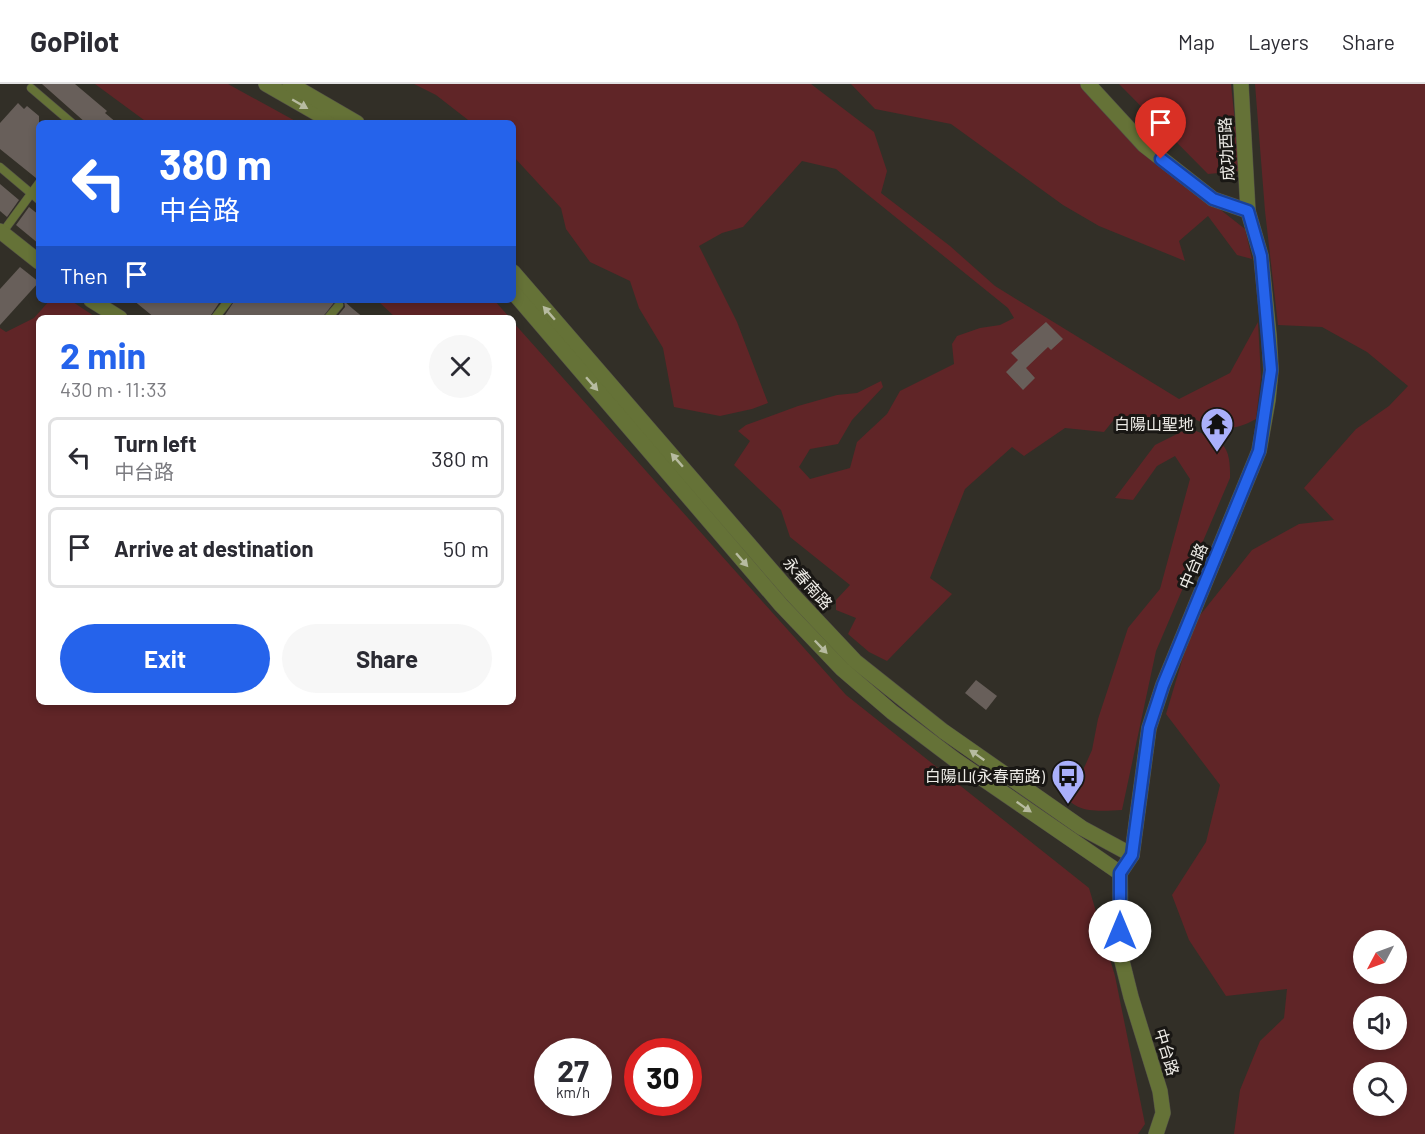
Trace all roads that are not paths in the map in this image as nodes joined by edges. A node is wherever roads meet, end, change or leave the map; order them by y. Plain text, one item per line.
1 (266, 84) edge
2 (290, 84) edge
3 (1088, 84) edge
4 (1240, 84) edge
5 (31, 88) dead end
6 (68, 120) edge
7 (344, 120) edge
8 (344, 120) edge
9 (0, 167) edge
10 (36, 187) edge
11 (31, 193) junction
12 (36, 197) edge
13 (1248, 211) junction
14 (1, 232) edge
15 (36, 260) edge
16 (516, 275) edge
17 (516, 296) edge
18 (97, 303) edge
19 (227, 303) edge
20 (339, 305) dead end
21 (115, 315) edge
22 (217, 315) edge
23 (331, 315) edge
24 (786, 599) junction
25 (1132, 855) junction
26 (1120, 873) junction
27 (1156, 1134) edge

1 -> 7 street
2 - 8 street
3 - 13 street
4 - 13 street, 成功西路
5 - 6 lane
9 - 11 lane
10 - 11 lane
11 - 12 lane
11 - 14 lane
13 - 25 street, 中台路
14 - 15 street
24 -> 16 street, 永春南路
17 -> 24 street, 永春南路
18 - 21 street
19 - 22 lane
20 - 23 lane
25 -> 24 street, 永春南路
24 -> 26 street, 永春南路
25 - 26 street, 中台路
26 - 27 street, 中台路

